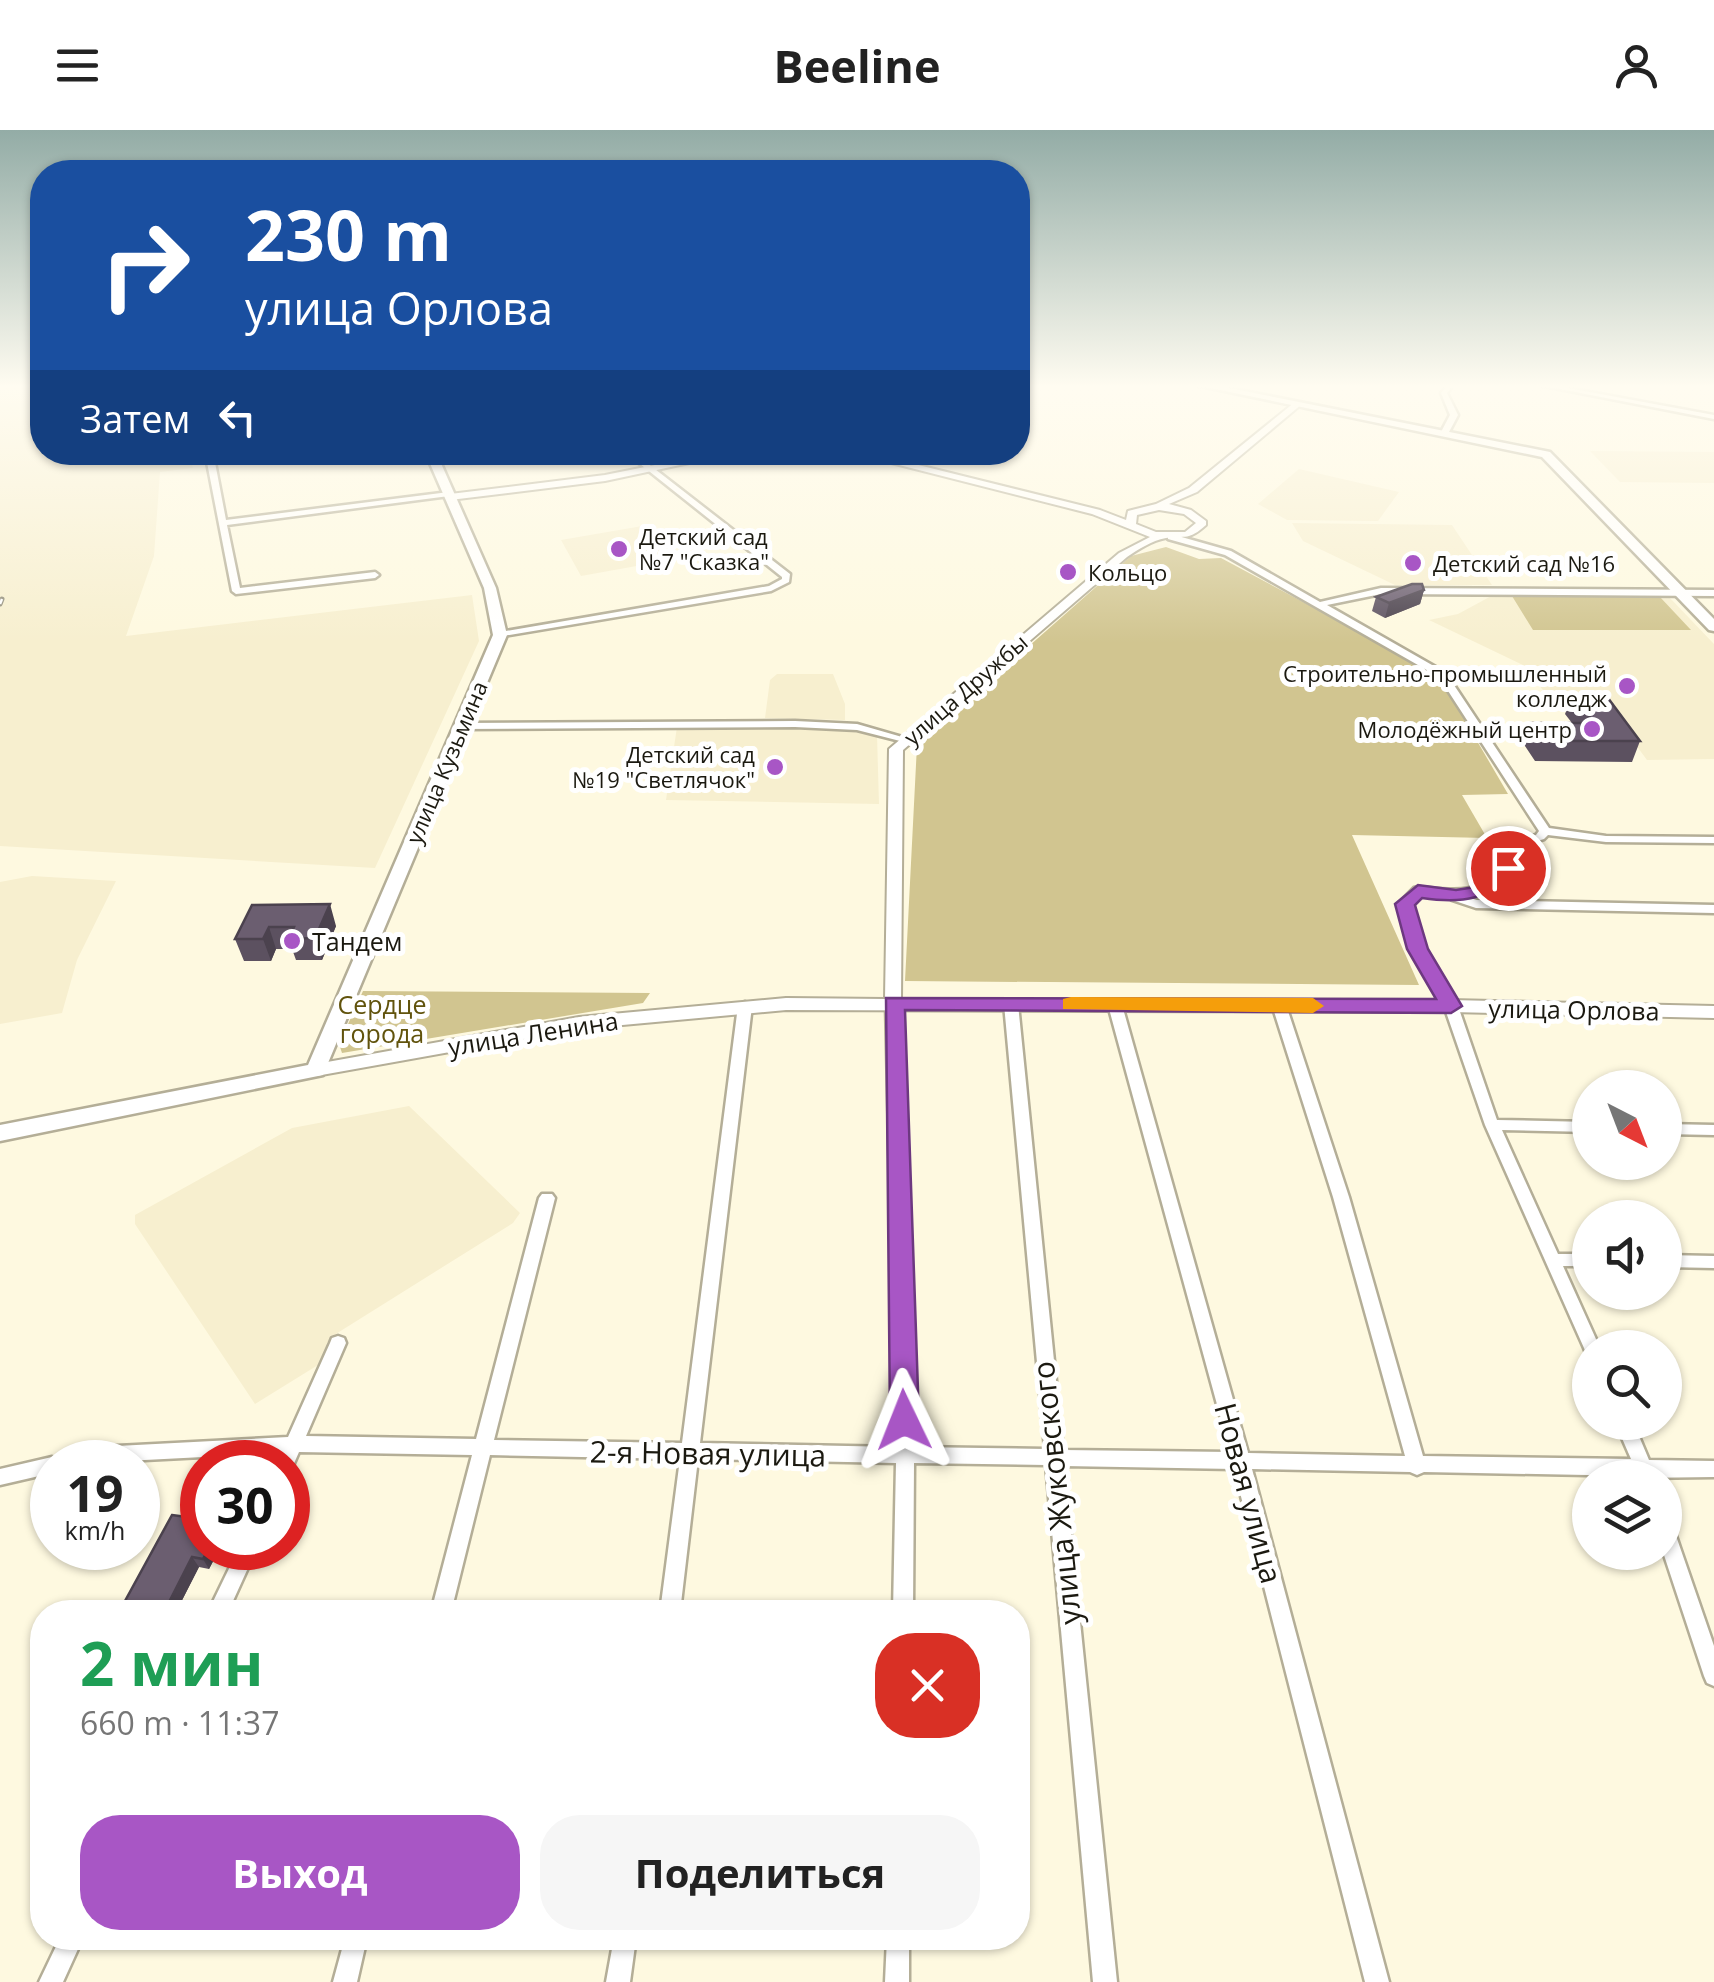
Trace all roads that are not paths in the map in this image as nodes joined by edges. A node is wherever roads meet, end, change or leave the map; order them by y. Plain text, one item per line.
1 (214, 470) edge
2 (438, 470) edge
3 (646, 470) edge
4 (649, 470) edge
5 (927, 470) edge
6 (1217, 470) edge
7 (1566, 470) edge
8 (1193, 490) junction
9 (450, 496) junction
10 (1142, 509) junction
11 (1096, 512) junction
12 (1199, 520) junction
13 (225, 524) junction
14 (1130, 526) junction
15 (1167, 537) junction
16 (1138, 544) junction
17 (1228, 553) junction
18 (375, 575) dead end
19 (1683, 593) junction
20 (1714, 593) edge
21 (1321, 604) junction
22 (1714, 626) edge
23 (500, 635) junction
24 (460, 726) junction
25 (904, 739) junction
26 (1545, 831) junction
27 (1714, 840) edge
28 (1456, 896) junction
29 (1714, 909) edge
30 (894, 1003) junction
31 (1011, 1004) junction
32 (1116, 1005) junction
33 (745, 1006) junction
34 (1279, 1006) junction
35 (1451, 1006) junction
36 (1714, 1012) edge
37 (316, 1070) junction
38 (1492, 1125) junction
39 (1572, 1127) edge
40 (1682, 1129) edge
41 (1714, 1130) edge
42 (0, 1133) edge
43 (548, 1198) dead end
44 (1554, 1260) junction
45 (1572, 1260) edge
46 (1682, 1261) edge
47 (1714, 1262) edge
48 (1584, 1330) edge
49 (338, 1343) dead end
50 (297, 1440) edge
51 (310, 1444) edge
52 (483, 1450) junction
53 (694, 1450) junction
54 (906, 1458) junction
55 (1052, 1460) junction
56 (1242, 1464) junction
57 (1417, 1467) junction
58 (1714, 1469) edge
59 (30, 1470) edge
60 (1572, 1471) edge
61 (1682, 1471) edge
62 (0, 1477) edge
63 (238, 1570) edge
64 (1678, 1570) edge
65 (224, 1600) edge
66 (444, 1600) edge
67 (672, 1600) edge
68 (903, 1600) edge
69 (1714, 1676) edge
70 (67, 1950) edge
71 (353, 1950) edge
72 (622, 1950) edge
73 (898, 1950) edge
74 (52, 1982) edge
75 (345, 1982) edge
76 (618, 1982) edge
77 (897, 1982) edge
78 (1105, 1982) edge
79 (1376, 1982) edge

1 - 13 street
2 - 9 main road
3 - 9 street
4 - 23 street
5 - 11 street
6 - 8 street
7 - 19 main road
8 - 10 street
8 - 12 street
9 - 13 street
9 - 23 main road
10 - 11 street
10 - 12 street
10 - 14 street
11 - 14 street
12 - 15 street
12 - 17 street
13 - 18 street
14 - 15 street
14 - 16 street
15 - 16 street
15 - 17 street
16 - 25 street, улица Дружбы
17 - 21 street
19 - 20 street
19 - 21 street
19 - 22 main road
21 - 26 street
23 - 24 main road, улица Кузьмина
24 - 25 street
24 - 37 main road, улица Кузьмина
25 - 30 street, улица Дружбы
26 - 27 street
26 - 28 street
28 - 29 street
28 - 35 street
30 - 31 street, улица Орлова
30 - 33 street, улица Ленина
30 - 54 street
31 - 32 street, улица Орлова
31 - 55 street, улица Жуковского
32 - 34 street, улица Орлова
32 - 56 street, Новая улица
33 - 37 street, улица Ленина
33 - 53 street
34 - 35 street, улица Орлова
34 - 57 street
35 - 36 street, улица Орлова
35 - 38 street
37 - 42 main road, улица Ленина
38 - 39 street
38 - 44 street
40 - 41 street
43 - 52 street
44 - 45 street
44 - 48 street
46 - 47 street
49 - 50 street
51 - 52 street, 2-я Новая улица
52 - 53 street, 2-я Новая улица
52 - 66 street
53 - 54 street, 2-я Новая улица
53 - 67 street
54 - 55 street, 2-я Новая улица
54 - 68 street
55 - 56 street, 2-я Новая улица
55 - 78 street, улица Жуковского
56 - 57 street, 2-я Новая улица
56 - 79 street, Новая улица
57 - 60 street, 2-я Новая улица
58 - 61 street, 2-я Новая улица
59 - 62 street
63 - 65 street
64 - 69 street
70 - 74 street
71 - 75 street
72 - 76 street
73 - 77 street

